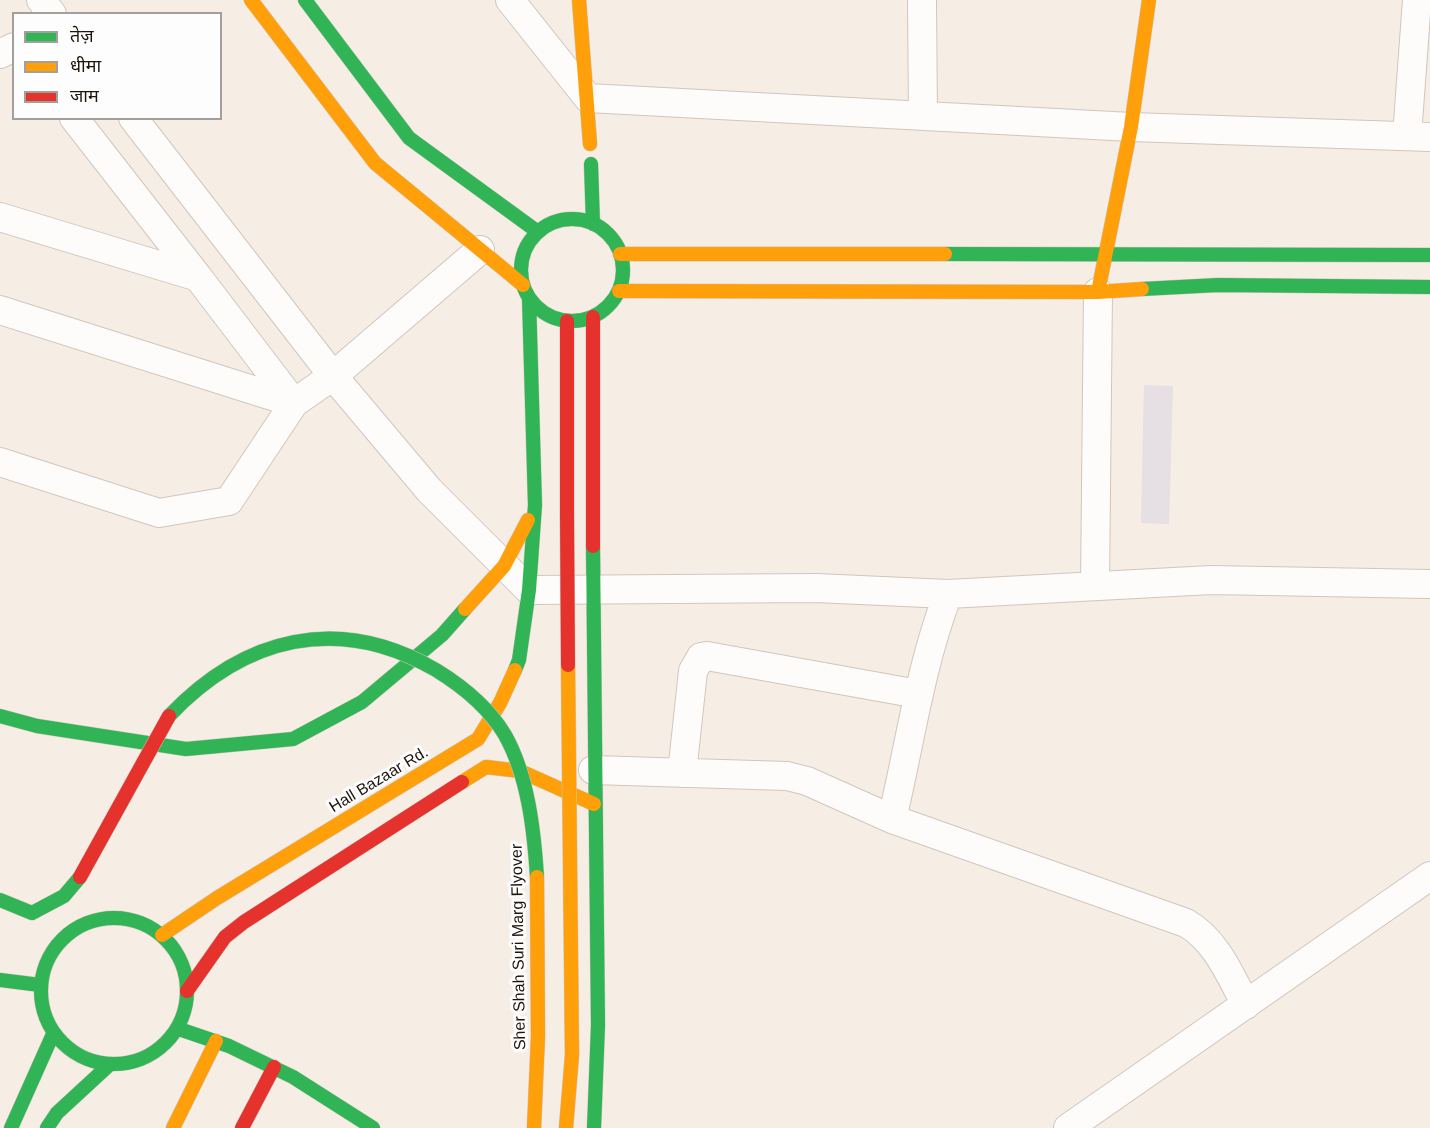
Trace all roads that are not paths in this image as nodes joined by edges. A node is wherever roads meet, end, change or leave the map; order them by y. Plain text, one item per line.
1 (41, 0) edge
2 (251, 0) edge
3 (305, 0) edge
4 (510, 0) edge
5 (579, 0) edge
6 (922, 0) edge
7 (1149, 0) edge
8 (1417, 0) edge
9 (50, 12) edge
10 (588, 98) junction
11 (923, 115) junction
12 (76, 120) edge
13 (135, 120) edge
14 (1131, 127) junction
15 (1418, 137) edge
16 (590, 144) dead end
17 (591, 164) dead end
18 (0, 217) edge
19 (593, 224) junction
20 (538, 232) junction
21 (480, 250) junction
22 (620, 254) junction
23 (1105, 255) junction
24 (1430, 255) edge
25 (198, 277) junction
26 (1430, 287) edge
27 (526, 291) junction
28 (619, 291) junction
29 (1098, 292) junction
30 (0, 310) edge
31 (592, 317) junction
32 (567, 321) junction
33 (333, 376) junction
34 (294, 404) junction
35 (0, 462) edge
36 (535, 505) junction
37 (504, 566) junction
38 (1430, 584) edge
39 (1095, 586) junction
40 (529, 590) junction
41 (594, 591) junction
42 (948, 594) junction
43 (918, 694) junction
44 (0, 716) edge
45 (593, 771) junction
46 (682, 773) junction
47 (594, 804) junction
48 (891, 819) junction
49 (1430, 876) edge
50 (0, 900) edge
51 (32, 913) junction
52 (0, 914) edge
53 (162, 935) junction
54 (0, 980) edge
55 (40, 985) junction
56 (187, 991) junction
57 (1246, 1005) junction
58 (178, 1029) junction
59 (53, 1034) junction
60 (216, 1041) junction
61 (108, 1066) junction
62 (274, 1067) junction
63 (11, 1128) edge
64 (47, 1128) edge
65 (173, 1128) edge
66 (242, 1128) edge
67 (373, 1128) edge
68 (534, 1128) edge
69 (566, 1128) edge
70 (594, 1128) edge
71 (1068, 1128) edge

1 - 9 street
2 - 21 main road
3 - 20 main road
4 - 10 street
5 - 10 main road
6 - 11 street
7 - 14 main road
8 - 15 street
10 - 11 street
10 - 16 main road
11 - 14 street
12 - 25 street
13 - 33 street
14 - 15 street
14 - 23 main road
17 - 19 main road
18 - 25 street
19 - 20 main road
19 - 22 main road
20 - 27 main road
21 - 27 main road
21 - 33 street
22 - 23 main road
22 - 28 main road
23 - 24 main road
23 - 29 main road
25 - 34 street
26 - 29 main road
27 - 32 main road
27 - 36 main road, Hall Bazaar Rd.
28 - 29 main road
28 - 31 main road
29 - 39 street
30 - 34 street
31 - 32 main road
31 - 41 main road
32 - 69 main road, bridge
33 - 34 street
33 - 37 street
34 - 35 street
36 - 37 main road
36 - 40 main road, Hall Bazaar Rd.
37 - 40 street
37 - 44 main road
38 - 39 street
39 - 42 street
40 - 41 street
40 - 53 main road, Hall Bazaar Rd.
41 - 42 street
41 - 45 main road
42 - 43 street
43 - 46 street
43 - 48 street
45 - 46 street
45 - 47 main road
46 - 48 street
47 - 56 main road
47 - 70 main road
48 - 57 street
49 - 57 street
50 - 51 main road
51 - 52 main road
51 - 68 main road, Sher Shah Suri Marg Flyover, bridge
53 - 55 main road
53 - 56 main road
54 - 55 main road
55 - 59 main road
56 - 58 main road
57 - 71 street
58 - 60 main road
58 - 61 main road
59 - 61 main road
59 - 63 main road
60 - 62 main road
60 - 65 main road
61 - 64 main road
62 - 66 main road
62 - 67 main road

